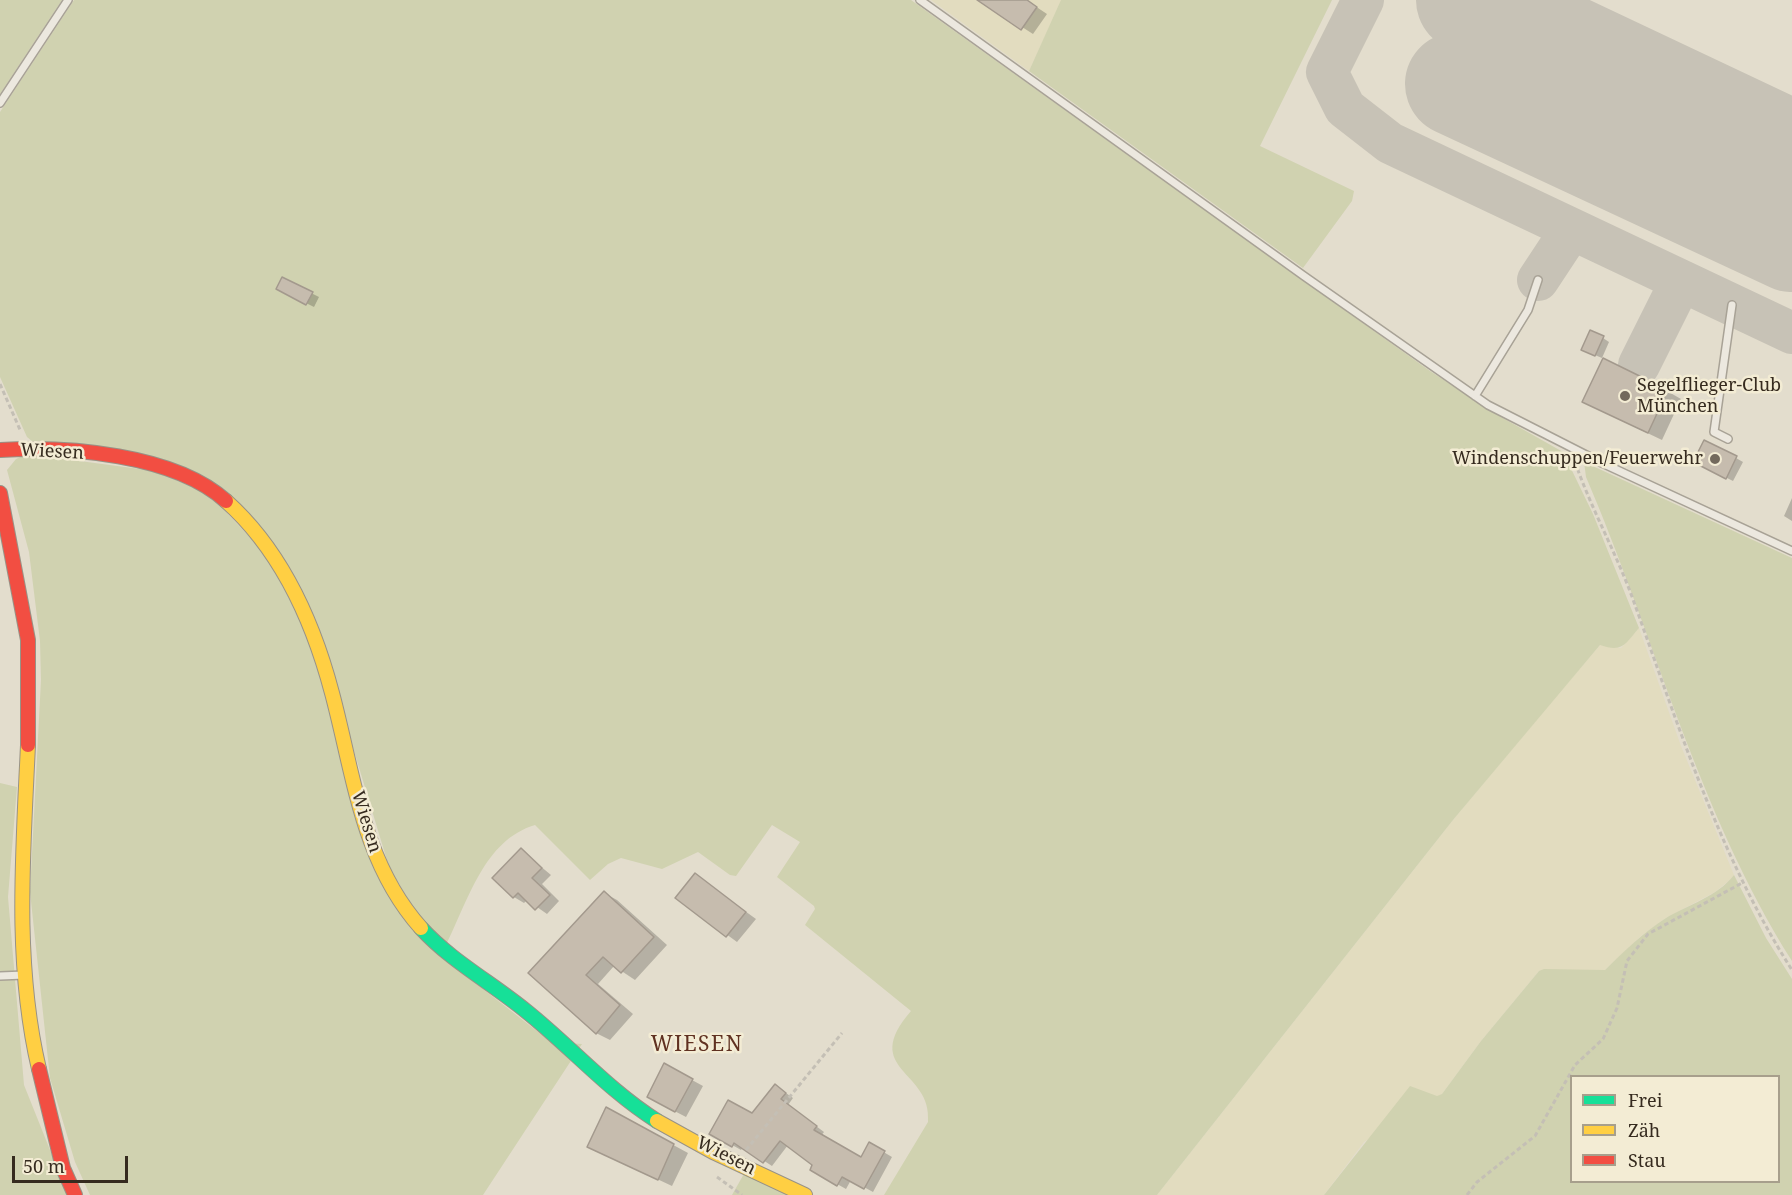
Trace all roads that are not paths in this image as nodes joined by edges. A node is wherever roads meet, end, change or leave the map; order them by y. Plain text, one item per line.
1 (68, 0) edge
2 (920, 0) edge
3 (0, 103) edge
4 (1538, 280) dead end
5 (1732, 305) dead end
6 (1475, 396) junction
7 (1728, 439) dead end
8 (0, 450) edge
9 (0, 493) edge
10 (1792, 551) edge
11 (26, 975) junction
12 (0, 976) edge
13 (75, 1195) edge
14 (805, 1195) edge

1 - 3 lane
2 - 6 lane
4 - 6 lane
5 - 7 lane
6 - 10 lane
8 - 14 street, Wiesen
9 - 11 street
11 - 12 lane
11 - 13 street

